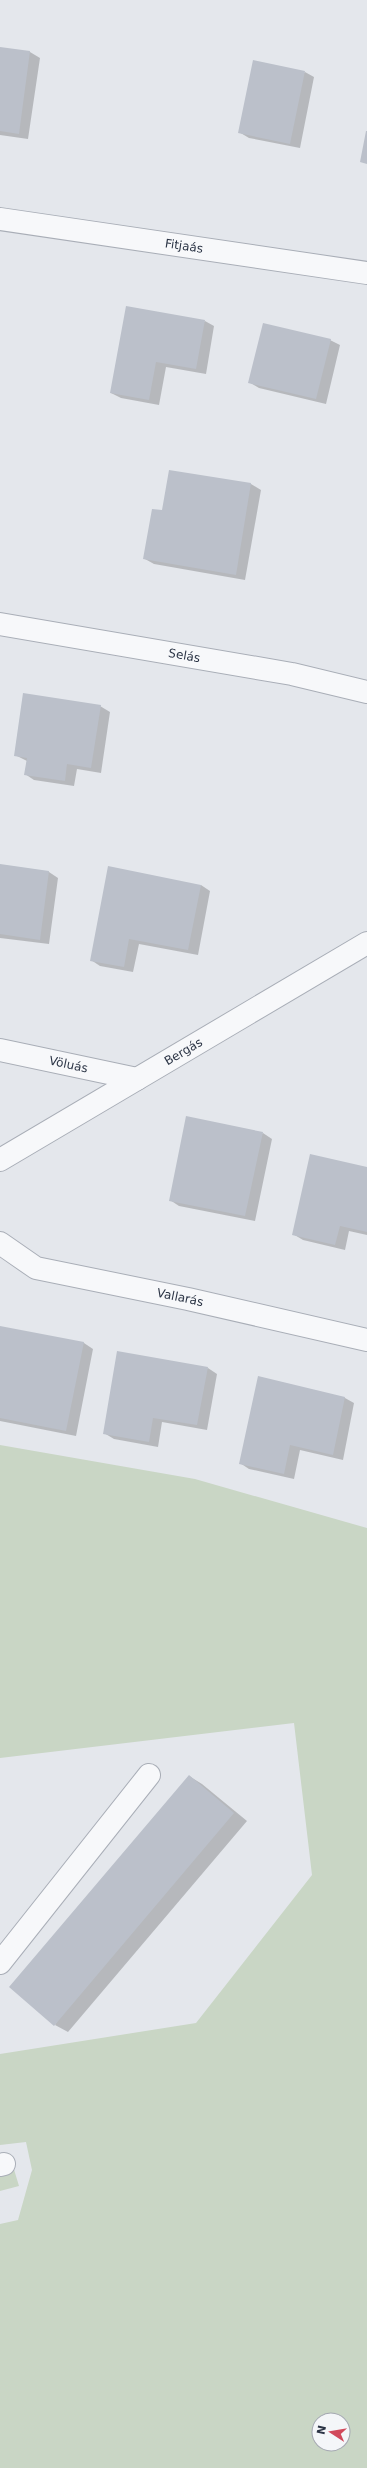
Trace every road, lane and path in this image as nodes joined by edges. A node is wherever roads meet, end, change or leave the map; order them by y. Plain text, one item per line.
1 (0, 219) edge
2 (367, 273) edge
3 (0, 624) edge
4 (367, 692) edge
5 (367, 943) edge
6 (0, 1050) edge
7 (137, 1079) junction
8 (0, 1160) edge
9 (0, 1243) edge
10 (367, 1340) edge
11 (150, 1775) dead end
12 (0, 1963) edge

1 - 2 street, Fitjaás
3 - 4 street, Selás
5 - 7 street, Bergás
6 - 7 street, Völuás
7 - 8 street, Bergás
9 - 10 street, Vallarás
11 - 12 street

